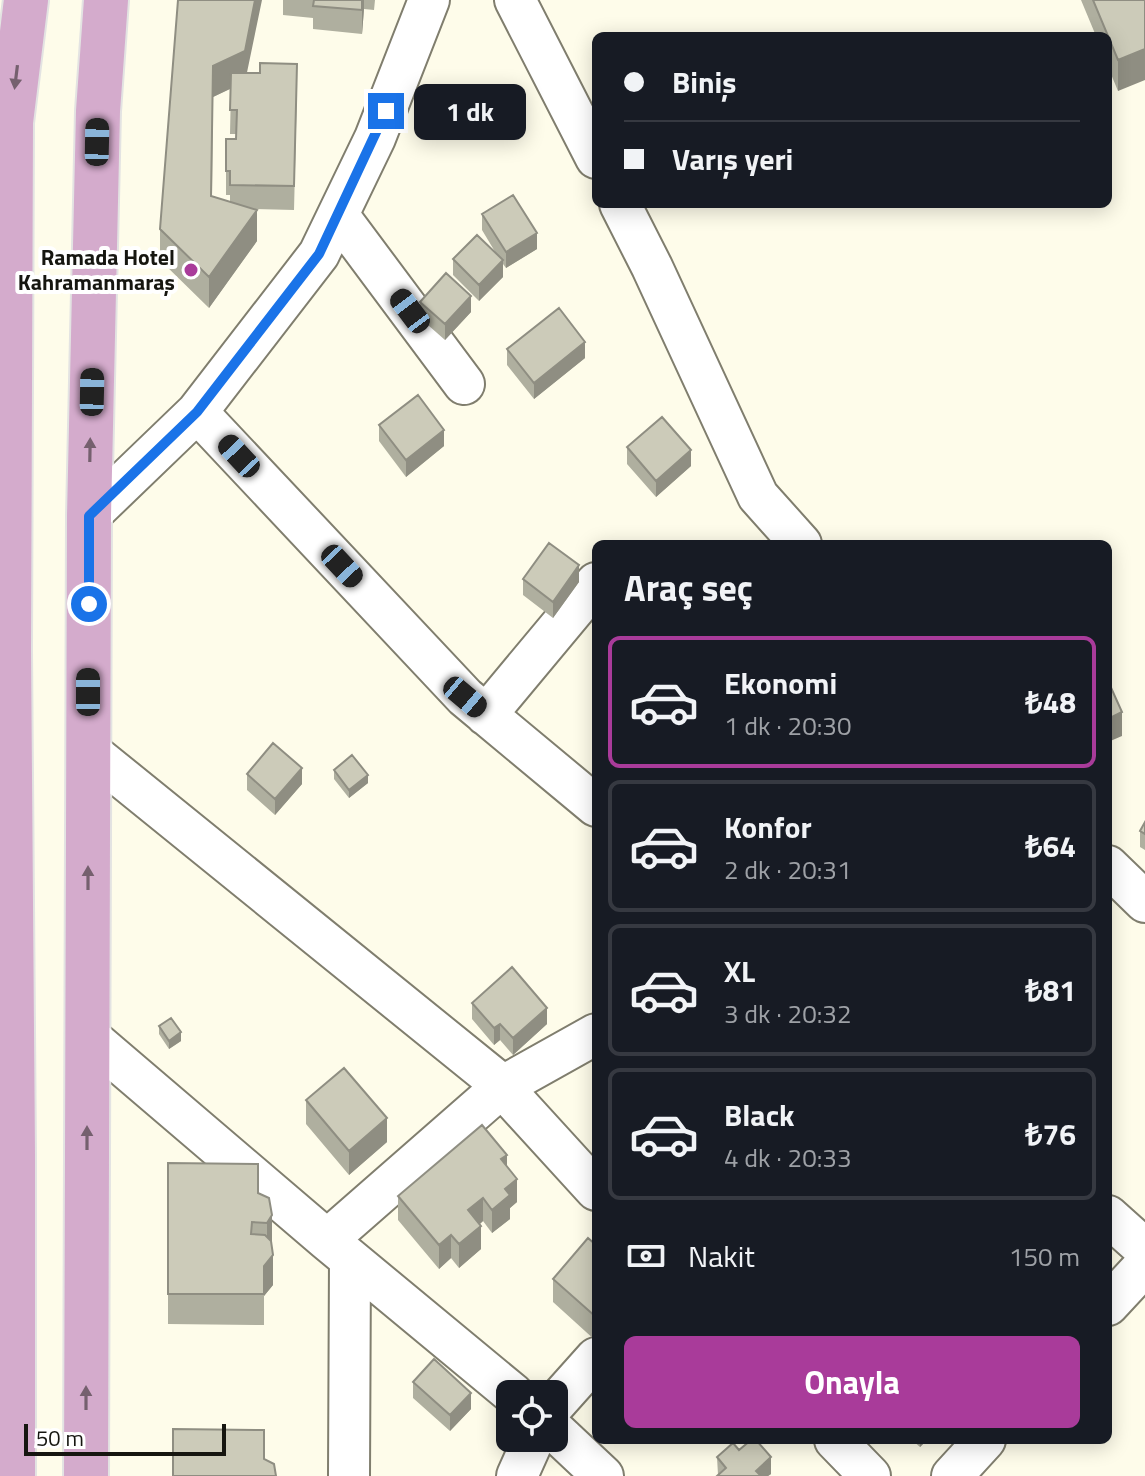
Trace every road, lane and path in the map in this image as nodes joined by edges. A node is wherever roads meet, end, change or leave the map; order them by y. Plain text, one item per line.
1 (26, 0) edge
2 (106, 0) edge
3 (429, 0) edge
4 (515, 0) edge
5 (592, 150) edge
6 (622, 208) edge
7 (338, 215) junction
8 (464, 384) dead end
9 (197, 412) junction
10 (89, 516) junction
11 (797, 540) edge
12 (592, 588) edge
13 (4, 649) edge
14 (486, 715) junction
15 (88, 750) junction
16 (592, 803) edge
17 (1112, 870) edge
18 (1145, 902) edge
19 (87, 1035) junction
20 (592, 1036) edge
21 (502, 1087) junction
22 (7, 1179) edge
23 (592, 1186) edge
24 (1112, 1220) edge
25 (1145, 1249) edge
26 (338, 1250) junction
27 (1145, 1265) edge
28 (1112, 1301) edge
29 (592, 1362) edge
30 (496, 1380) edge
31 (568, 1389) edge
32 (568, 1443) edge
33 (839, 1444) edge
34 (981, 1444) edge
35 (528, 1452) edge
36 (13, 1476) edge
37 (86, 1476) edge
38 (349, 1476) edge
39 (517, 1476) edge
40 (603, 1476) edge
41 (870, 1476) edge
42 (952, 1476) edge

1 -> 13 main road
10 -> 2 main road
3 - 7 street
4 - 5 street
6 - 11 street
7 - 8 street
7 - 9 street
9 - 10 street
9 - 14 street
10 - 15 main road
12 - 14 street
13 - 22 main road
14 - 16 street
19 -> 15 main road
15 - 21 street
17 - 18 street
19 - 26 street
37 -> 19 main road
20 - 21 street
21 - 23 street
21 - 26 street
22 - 36 main road
24 - 25 street
26 - 30 street
26 - 38 street
27 - 28 street
29 - 31 street
32 - 40 street
33 - 41 street
34 - 42 street
35 - 39 street

